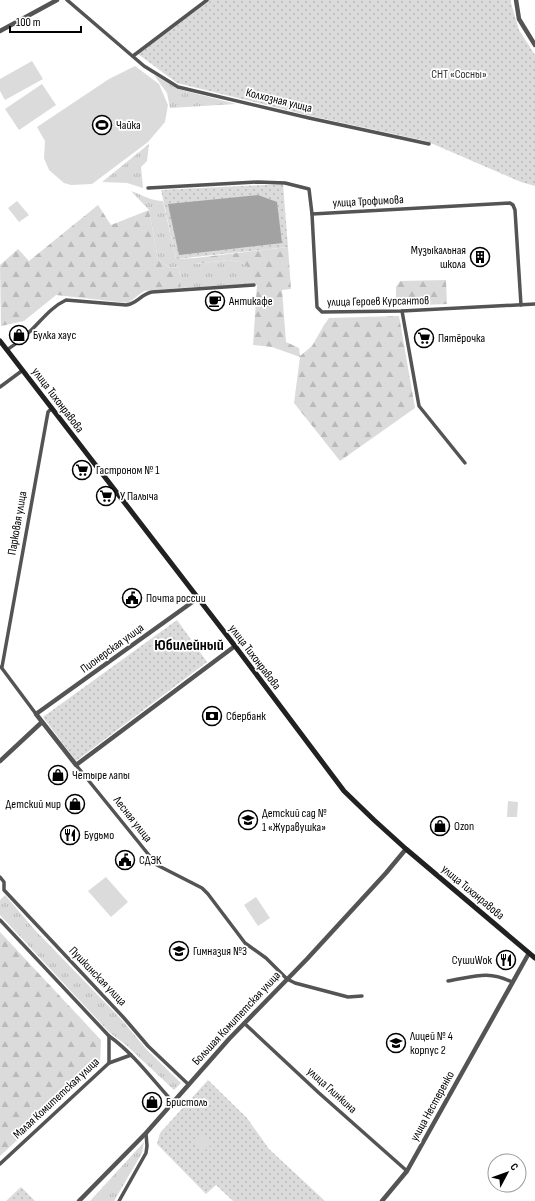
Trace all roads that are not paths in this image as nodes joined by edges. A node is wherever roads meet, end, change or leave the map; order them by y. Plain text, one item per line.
1 (57, 0) edge
2 (67, 0) edge
3 (207, 0) edge
4 (516, 0) edge
5 (0, 31) edge
6 (535, 45) edge
7 (133, 56) junction
8 (429, 144) dead end
9 (148, 188) dead end
10 (312, 214) junction
11 (254, 285) dead end
12 (535, 304) edge
13 (521, 305) junction
14 (402, 311) junction
15 (0, 341) edge
16 (7, 350) junction
17 (23, 370) junction
18 (0, 387) edge
19 (52, 408) junction
20 (465, 462) dead end
21 (198, 598) junction
22 (235, 646) junction
23 (1, 667) edge
24 (36, 714) junction
25 (42, 722) junction
26 (0, 761) edge
27 (76, 765) junction
28 (406, 849) junction
29 (0, 877) edge
30 (4, 890) junction
31 (0, 894) edge
32 (0, 920) edge
33 (529, 953) junction
34 (535, 958) edge
35 (286, 979) junction
36 (448, 981) dead end
37 (512, 982) junction
38 (362, 996) dead end
39 (244, 1023) junction
40 (109, 1036) junction
41 (131, 1055) junction
42 (109, 1063) junction
43 (188, 1084) junction
44 (172, 1101) junction
45 (146, 1133) junction
46 (0, 1164) edge
47 (407, 1171) junction
48 (79, 1201) edge
49 (119, 1201) edge
50 (382, 1201) edge

1 - 5 street
2 - 7 street, Колхозная улица
3 - 7 street
4 - 6 street
7 - 8 street, Колхозная улица
9 - 10 street
10 - 13 street, улица Трофимова
10 - 14 street, улица Героев Курсантов
11 - 16 street
12 - 13 street, улица Героев Курсантов
13 - 14 street, улица Героев Курсантов
14 - 20 street
15 - 16 main road, улица Тихонравова
16 - 17 main road, улица Тихонравова
17 - 18 street
17 - 19 main road, улица Тихонравова
19 - 21 main road, улица Тихонравова
19 - 23 street, Парковая улица
21 - 22 main road, улица Тихонравова
21 - 24 street, Пионерская улица
22 - 27 street
22 - 28 main road, улица Тихонравова
23 - 24 street, Лесная улица
24 - 25 street, Лесная улица
25 - 26 street
25 - 27 street, Лесная улица
27 - 35 street, Лесная улица
28 - 33 main road, улица Тихонравова
28 - 35 street, Большая Комитетская улица
29 - 30 street, Пушкинская улица
30 - 31 street
30 - 43 street, Пушкинская улица
32 - 40 street
33 - 34 main road, улица Тихонравова
33 - 37 street, улица Нестеренко
35 - 38 street
35 - 39 street, Большая Комитетская улица
36 - 37 street
37 - 47 street, улица Нестеренко
39 - 43 street, Большая Комитетская улица
39 - 47 street, улица Глинкина
40 - 41 street
40 - 42 street
41 - 42 street, Малая Комитетская улица
41 - 44 street
42 - 46 street, Малая Комитетская улица
43 - 44 street, Большая Комитетская улица
44 - 45 street, Большая Комитетская улица
45 - 48 street, Большая Комитетская улица
45 - 49 street
47 - 50 street, улица Нестеренко

